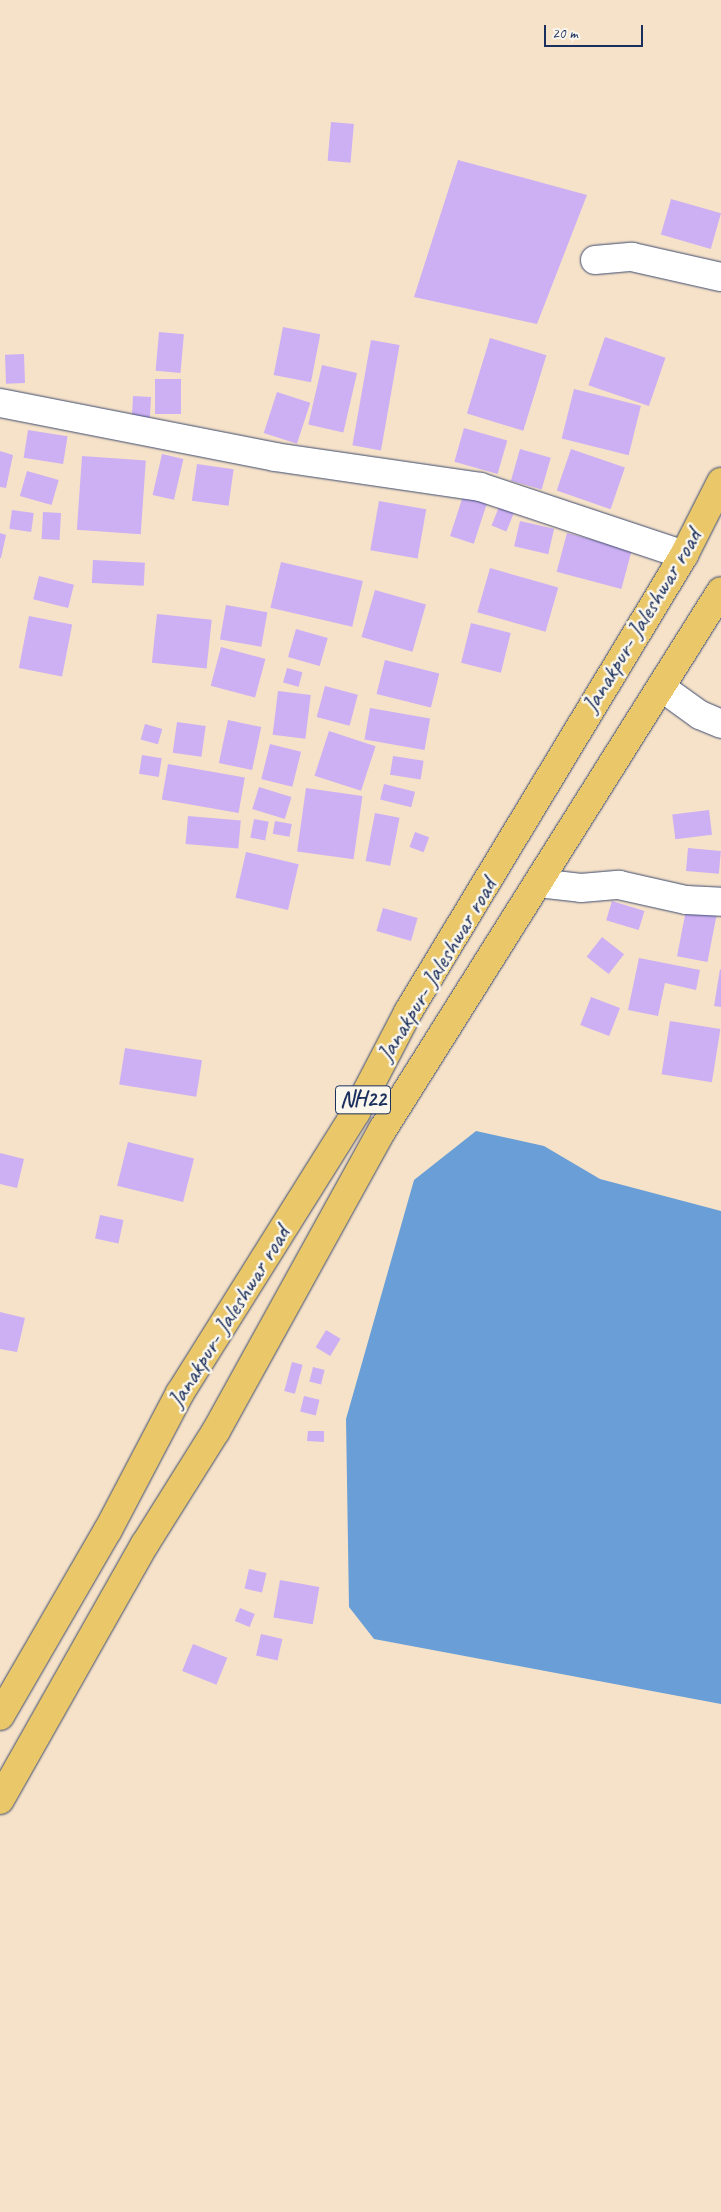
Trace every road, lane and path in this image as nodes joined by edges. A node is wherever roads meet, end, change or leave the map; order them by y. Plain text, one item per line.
1 (594, 260) dead end
2 (721, 278) edge
3 (0, 403) edge
4 (721, 482) edge
5 (684, 556) junction
6 (721, 591) edge
7 (661, 687) junction
8 (721, 724) edge
9 (538, 883) junction
10 (721, 902) edge
11 (0, 1716) edge
12 (0, 1800) edge

1 - 2 street
3 - 5 street
4 - 5 highway, Janakpur- Jaleshwar road / NH22
5 - 11 highway, Janakpur- Jaleshwar road / NH22
6 - 7 highway, Janakpur- Jaleshwar road / NH22
7 - 8 street
7 - 9 highway, Janakpur- Jaleshwar road / NH22
9 - 10 street
9 - 12 highway, Janakpur- Jaleshwar road / NH22

